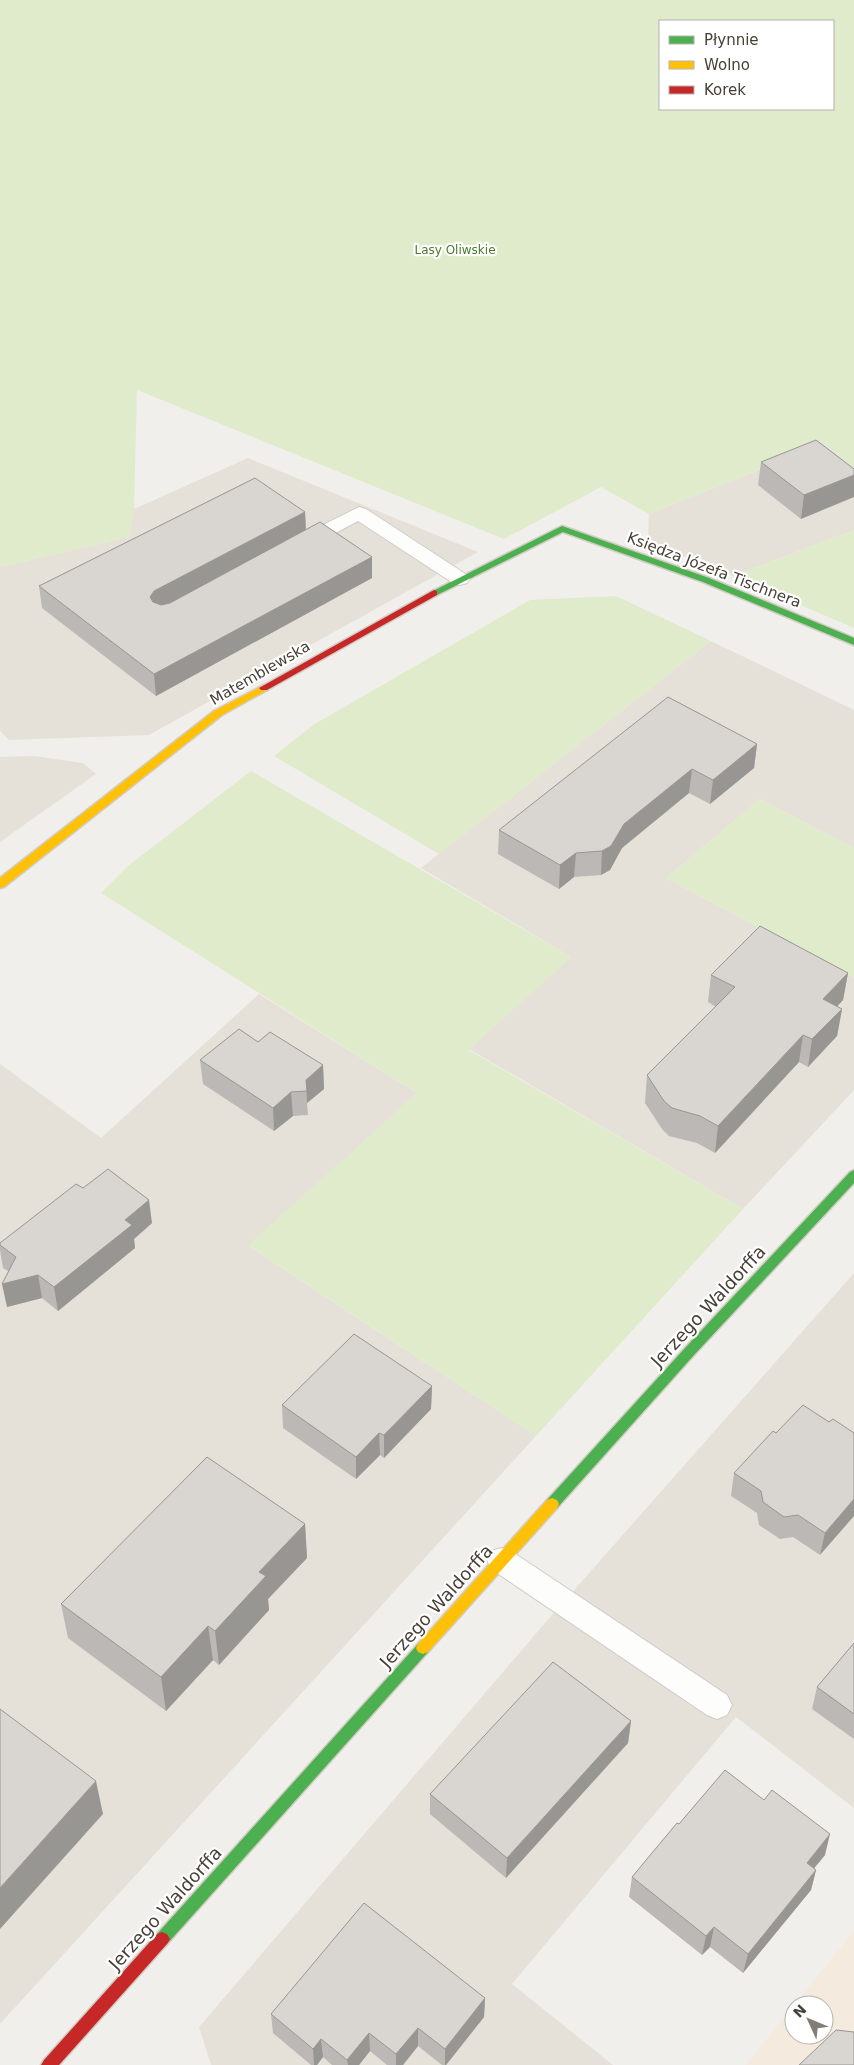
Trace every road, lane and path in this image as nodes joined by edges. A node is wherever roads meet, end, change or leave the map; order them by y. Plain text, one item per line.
1 (562, 529) joint
2 (282, 554) edge
3 (460, 579) junction
4 (854, 642) edge
5 (0, 884) edge
6 (854, 1175) edge
7 (501, 1560) junction
8 (717, 1705) dead end
9 (49, 2065) edge

1 - 3 street, Matemblewska
1 - 4 street, Księdza Józefa Tischnera
2 - 3 lane
3 - 5 street, Matemblewska
6 - 7 street, Jerzego Waldorffa
7 - 8 lane
7 - 9 street, Jerzego Waldorffa

